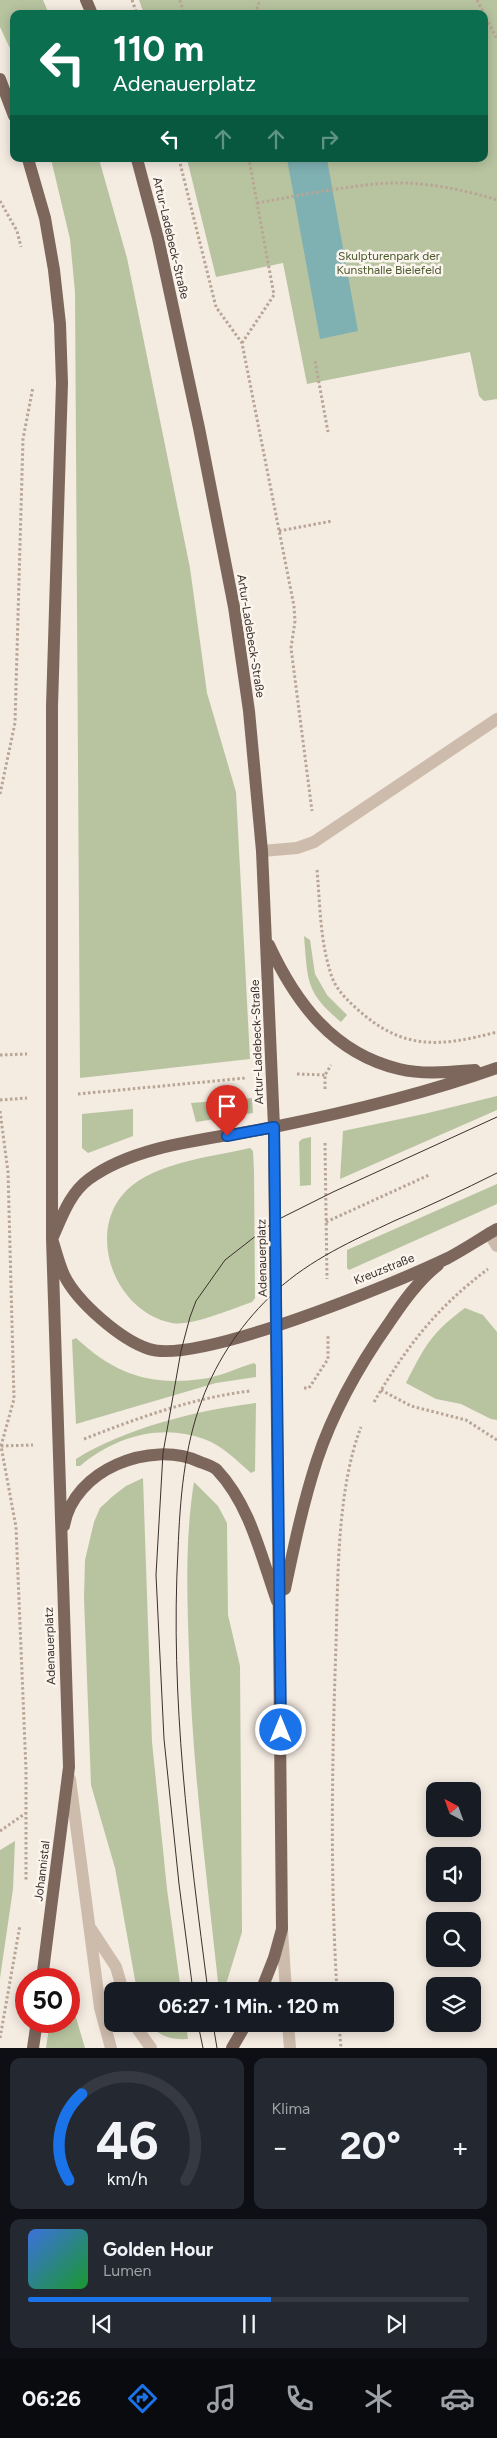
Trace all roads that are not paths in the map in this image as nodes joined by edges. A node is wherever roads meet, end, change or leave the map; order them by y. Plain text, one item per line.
1 (0, 80) edge
2 (10, 106) edge
3 (29, 162) edge
4 (139, 162) edge
5 (497, 719) edge
6 (262, 851) junction
7 (266, 940) junction
8 (496, 1068) edge
9 (274, 1127) junction
10 (493, 1231) edge
11 (52, 1239) junction
12 (497, 1246) edge
13 (448, 1258) junction
14 (276, 1325) junction
15 (61, 1549) junction
16 (280, 1610) junction
17 (69, 1767) junction
18 (88, 1925) junction
19 (282, 1929) junction
20 (43, 1968) edge
21 (120, 1982) edge
22 (265, 1982) edge
23 (285, 1982) edge
24 (140, 2032) edge
25 (241, 2032) edge
26 (289, 2032) edge
27 (35, 2033) edge
28 (33, 2048) edge
29 (111, 2048) edge
30 (151, 2048) edge
31 (232, 2048) edge
32 (290, 2048) edge

1 - 2 main road
3 - 11 main road, Adenauerplatz
4 - 6 main road, Artur-Ladebeck-Straße
5 - 6 street
6 - 7 main road, Artur-Ladebeck-Straße
7 - 8 main road
7 - 9 main road, Artur-Ladebeck-Straße
8 - 9 main road
9 - 11 main road, Adenauerplatz
9 - 14 main road, Adenauerplatz
10 - 12 street
10 - 13 main road, Kreuzstraße
11 - 14 main road, Adenauerplatz
11 - 15 main road, Adenauerplatz
13 - 14 main road, Kreuzstraße
13 - 16 main road
14 - 16 main road, Adenauerplatz
15 - 16 main road
15 - 17 main road, Adenauerplatz
16 - 19 main road, Adenauerplatz
17 - 18 street, Adenauerplatz
17 - 20 main road, Johannistal
18 - 21 street
18 - 29 street, Adenauerplatz
19 - 22 main road, Adenauerplatz
19 - 23 street, Adenauerplatz
24 - 30 street
25 - 31 main road
26 - 32 street
27 - 28 main road

